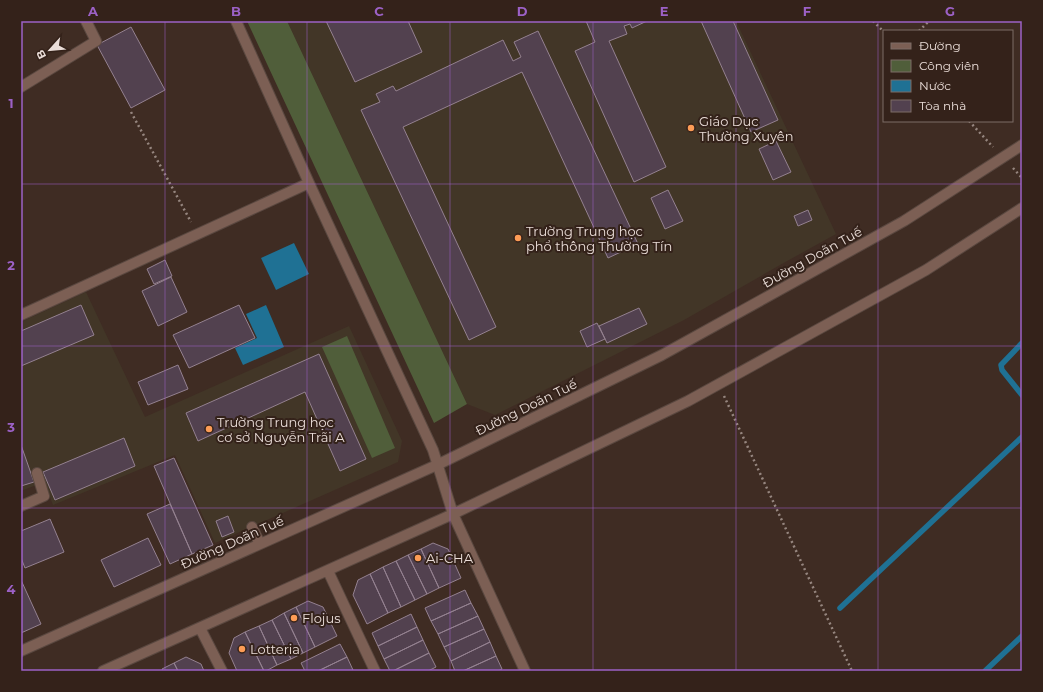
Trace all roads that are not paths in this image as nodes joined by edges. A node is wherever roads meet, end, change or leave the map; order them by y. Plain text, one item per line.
1 (86, 21) edge
2 (236, 21) edge
3 (21, 87) edge
4 (1022, 145) edge
5 (309, 183) junction
6 (1022, 208) edge
7 (21, 315) edge
8 (439, 464) junction
9 (37, 473) dead end
10 (21, 506) edge
11 (453, 514) junction
12 (252, 528) dead end
13 (260, 544) junction
14 (328, 571) junction
15 (200, 628) junction
16 (21, 651) edge
17 (103, 671) edge
18 (222, 671) edge
19 (375, 671) edge
20 (525, 671) edge

1 - 3 street
2 - 5 street
4 - 8 street, Đường Doãn Tuế
5 - 7 street
5 - 8 street
6 - 11 street
8 - 11 street
8 - 13 street, Đường Doãn Tuế
9 - 10 street
11 - 14 street
11 - 20 street
12 - 13 street
13 - 16 street, Đường Doãn Tuế
14 - 15 street
14 - 19 street
15 - 17 street
15 - 18 street

